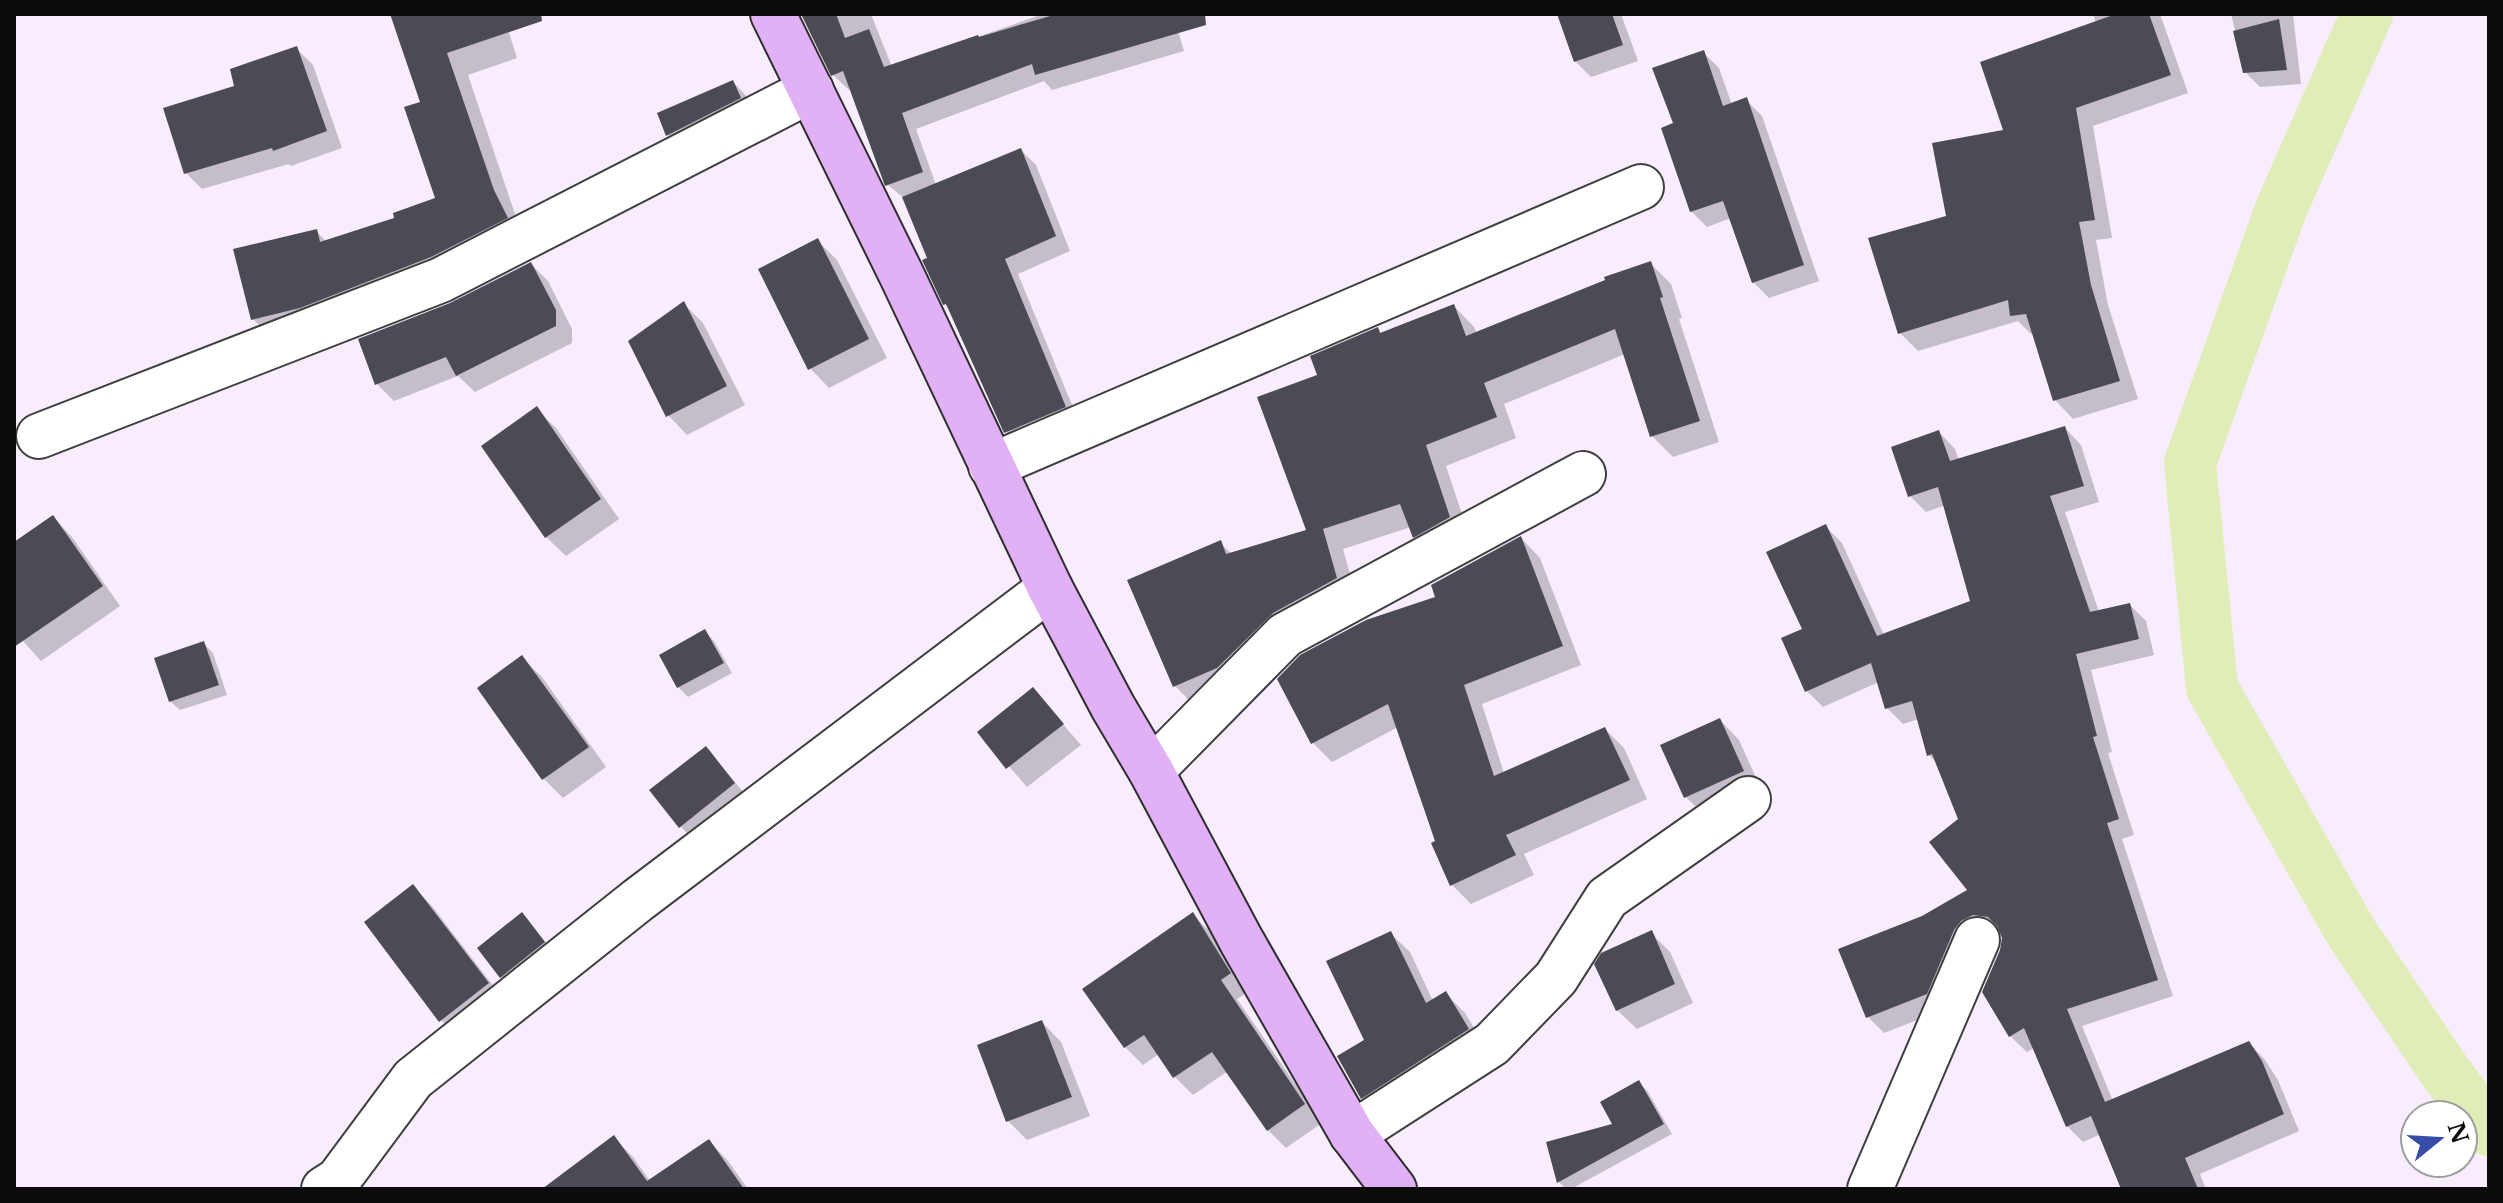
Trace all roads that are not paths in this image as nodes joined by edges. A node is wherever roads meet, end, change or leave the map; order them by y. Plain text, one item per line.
1 (773, 14) edge
2 (811, 90) junction
3 (1641, 187) dead end
4 (39, 436) dead end
5 (991, 466) junction
6 (1583, 474) dead end
7 (1050, 588) junction
8 (1151, 771) junction
9 (1748, 799) dead end
10 (1977, 940) dead end
11 (1352, 1134) junction
12 (324, 1189) edge
13 (1394, 1189) edge
14 (1870, 1189) edge

1 - 2 street
2 - 4 street
2 - 5 street
3 - 5 street
5 - 7 street
6 - 8 street
7 - 8 street
7 - 12 street
8 - 11 street
9 - 11 street
10 - 14 street
11 - 13 street

